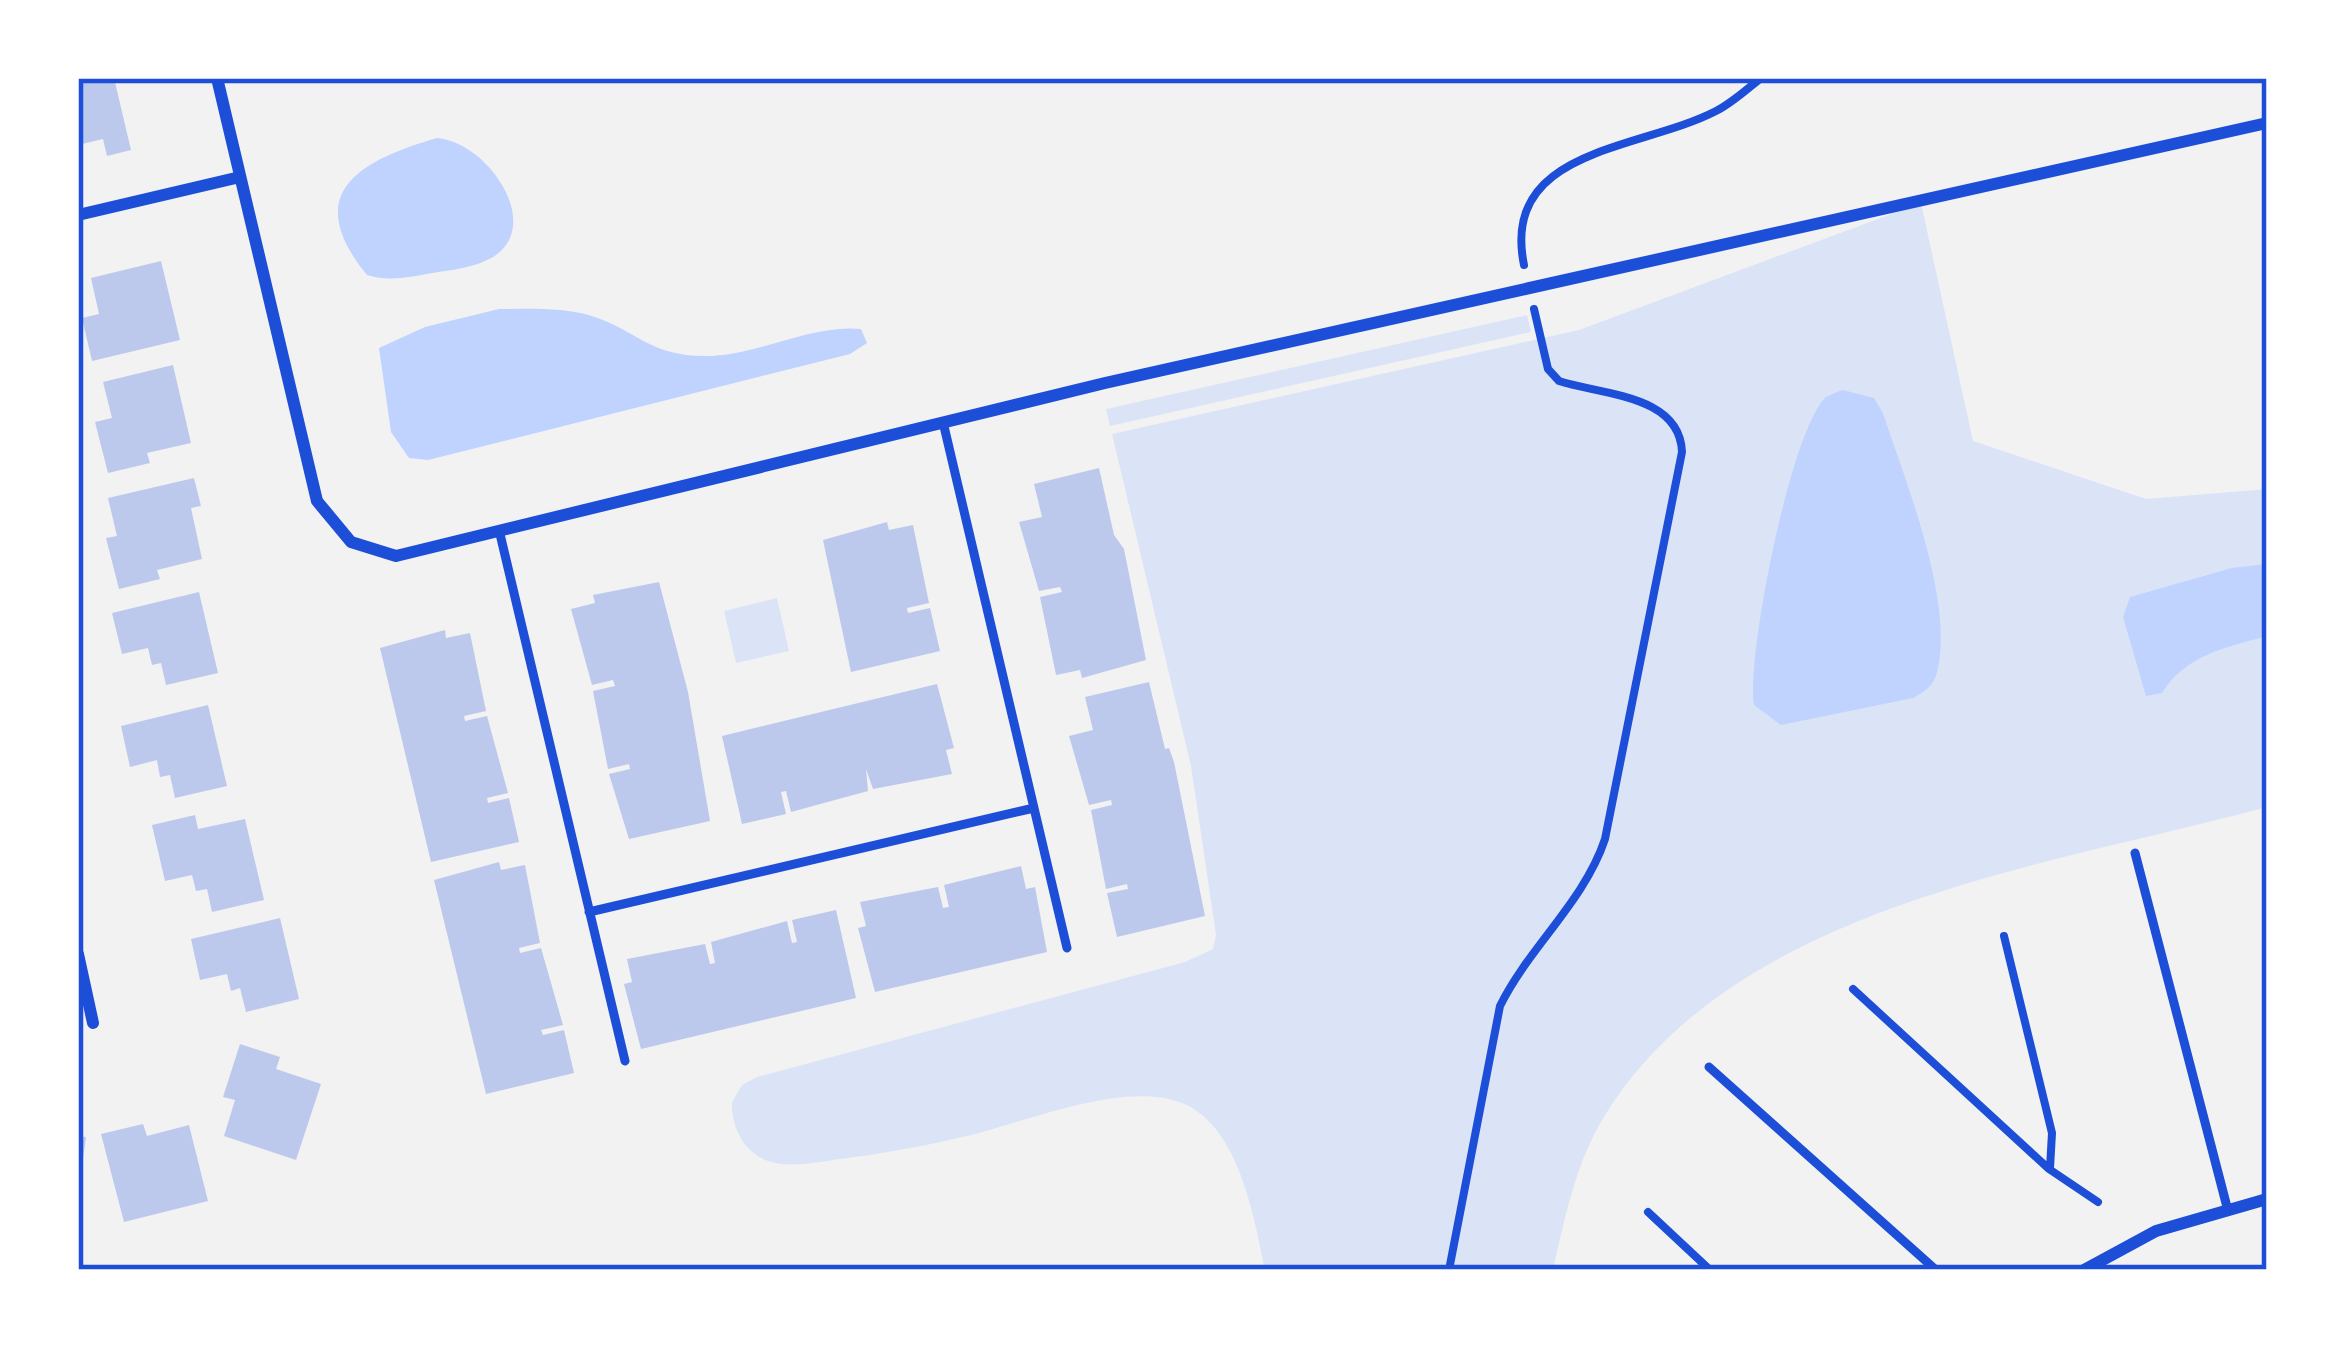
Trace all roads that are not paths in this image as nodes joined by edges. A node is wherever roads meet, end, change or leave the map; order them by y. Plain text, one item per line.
1 (217, 78) edge
2 (2267, 123) edge
3 (240, 177) junction
4 (78, 215) edge
5 (943, 422) junction
6 (500, 534) junction
7 (1034, 808) junction
8 (2135, 853) dead end
9 (589, 912) junction
10 (1067, 948) dead end
11 (78, 954) edge
12 (93, 1023) dead end
13 (625, 1061) dead end
14 (1709, 1067) dead end
15 (2267, 1199) edge
16 (2227, 1208) junction
17 (1936, 1270) edge
18 (2084, 1270) edge

1 - 3 street
2 - 5 street
3 - 4 street
3 - 6 street
5 - 6 street
5 - 7 lane
6 - 9 lane
7 - 9 lane
7 - 10 lane
8 - 16 lane
9 - 13 lane
11 - 12 street
14 - 17 lane
15 - 16 street
16 - 18 street

